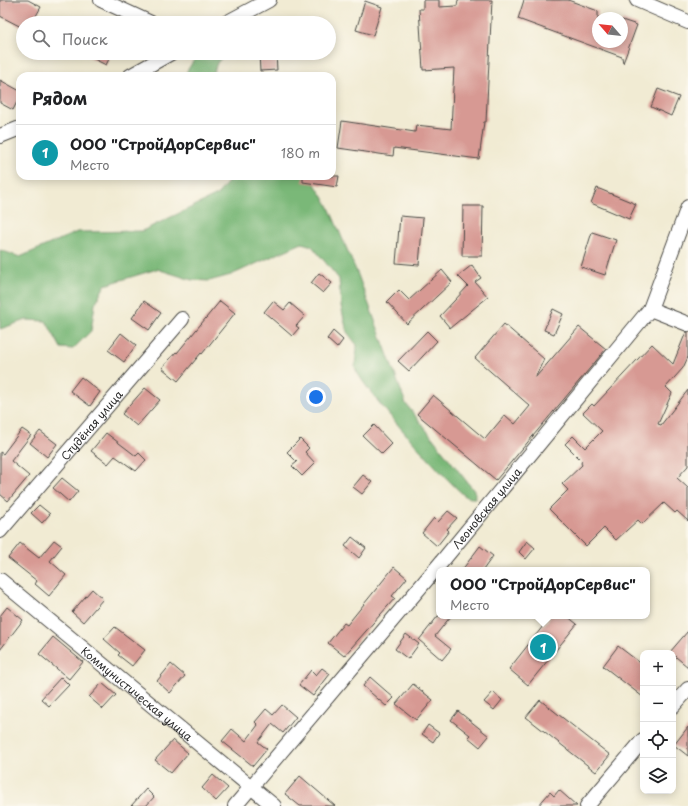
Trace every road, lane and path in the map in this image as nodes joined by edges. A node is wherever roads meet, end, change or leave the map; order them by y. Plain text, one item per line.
1 (101, 0) edge
2 (269, 0) edge
3 (637, 0) edge
4 (136, 16) edge
5 (239, 16) edge
6 (688, 22) edge
7 (159, 60) edge
8 (137, 72) edge
9 (16, 130) edge
10 (0, 136) edge
11 (688, 207) edge
12 (650, 309) junction
13 (182, 319) dead end
14 (688, 324) edge
15 (0, 531) edge
16 (437, 567) edge
17 (436, 569) edge
18 (0, 580) edge
19 (688, 689) edge
20 (676, 703) edge
21 (640, 744) edge
22 (252, 787) junction
23 (235, 806) edge
24 (274, 806) edge
25 (587, 806) edge

1 - 4 street
2 - 5 street
3 - 6 street
7 - 8 street
9 - 10 street
11 - 12 street, Леоновская улица
12 - 14 street
12 - 16 street, Леоновская улица
13 - 15 street, Студёная улица
17 - 22 street, Леоновская улица
18 - 22 street, Коммунистическая улица
19 - 20 street
21 - 25 street
22 - 23 street, Леоновская улица
22 - 24 street, Коммунистическая улица

